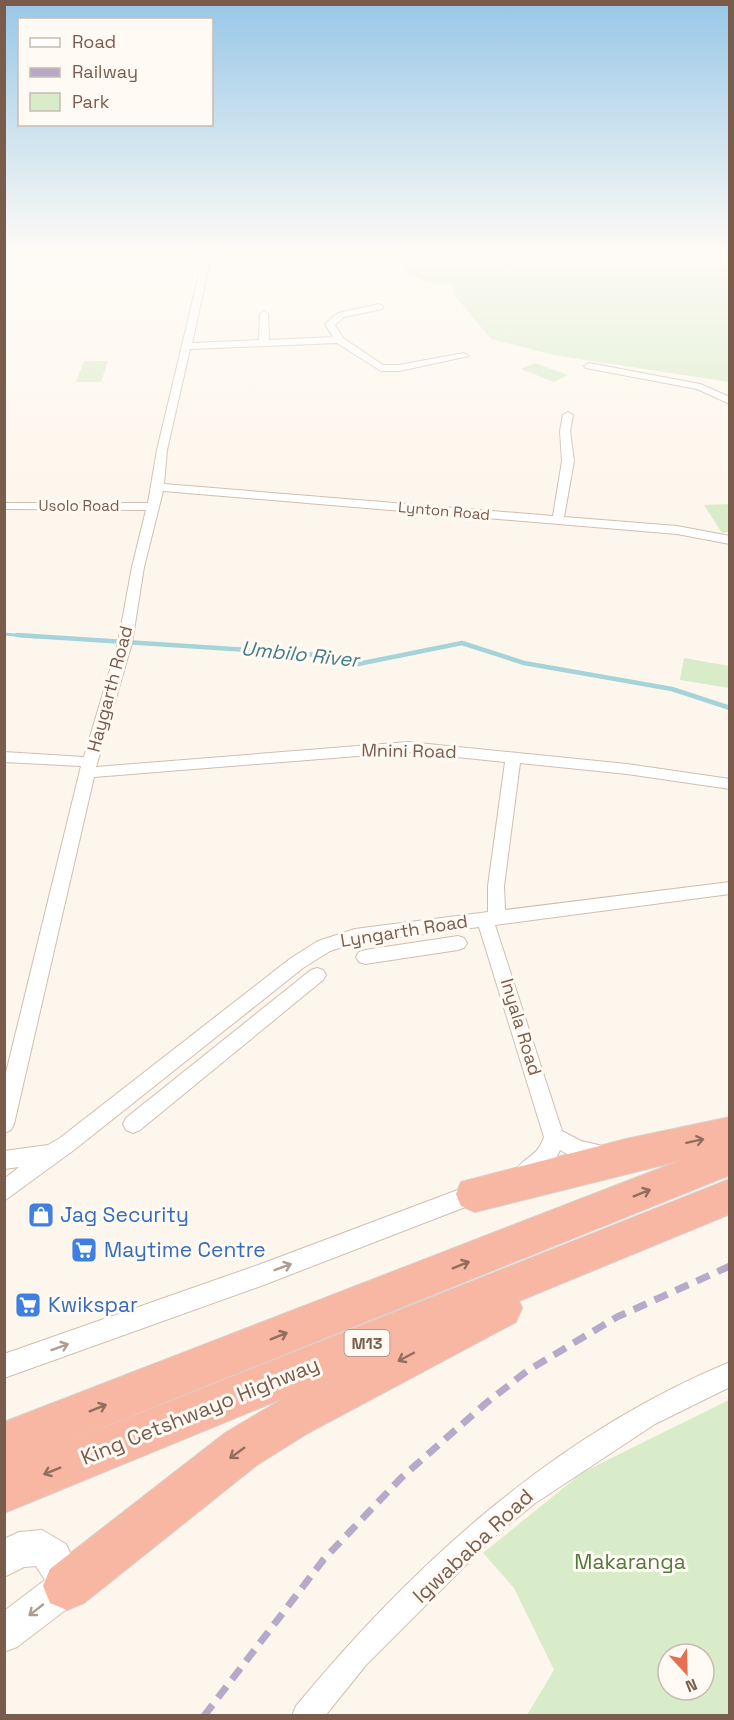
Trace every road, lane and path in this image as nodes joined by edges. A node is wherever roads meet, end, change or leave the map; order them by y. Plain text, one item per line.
1 (190, 333) edge
2 (264, 333) edge
3 (335, 333) edge
4 (339, 340) junction
5 (188, 342) junction
6 (264, 342) junction
7 (464, 356) dead end
8 (589, 366) dead end
9 (729, 401) edge
10 (568, 415) dead end
11 (158, 487) junction
12 (4, 506) edge
13 (153, 507) junction
14 (558, 520) junction
15 (729, 540) edge
16 (4, 757) edge
17 (513, 757) junction
18 (89, 767) junction
19 (729, 784) edge
20 (729, 888) edge
21 (491, 918) junction
22 (420, 927) junction
23 (458, 943) dead end
24 (425, 947) junction
25 (365, 957) dead end
26 (316, 975) dead end
27 (260, 991) junction
28 (278, 1006) junction
29 (4, 1124) edge
30 (133, 1124) dead end
31 (729, 1133) edge
32 (554, 1137) junction
33 (52, 1154) junction
34 (626, 1156) junction
35 (729, 1158) edge
36 (4, 1160) edge
37 (4, 1192) edge
38 (475, 1194) junction
39 (729, 1196) edge
40 (683, 1215) junction
41 (4, 1366) edge
42 (729, 1374) edge
43 (4, 1445) edge
44 (4, 1490) edge
45 (4, 1560) edge
46 (67, 1586) junction
47 (4, 1634) edge
48 (306, 1716) edge

1 - 5 street, Haygarth Road
2 - 6 street
3 - 4 street
4 - 6 street
4 - 7 street
5 - 6 street
5 - 11 street, Haygarth Road
8 - 9 street
10 - 14 street
11 - 13 street, Haygarth Road
11 - 14 street, Lynton Road
12 - 13 street, Usolo Road
13 - 18 street, Haygarth Road
14 - 15 street, Lynton Road
16 - 18 street, Mnini Road
17 - 18 street, Mnini Road
17 - 19 street, Mnini Road
17 - 21 street, Inyala Road
18 - 29 street, Haygarth Road
20 - 21 street, Lyngarth Road
21 - 22 street, Lyngarth Road
21 - 32 street, Inyala Road
22 - 24 street
22 - 27 street, Lyngarth Road
23 - 24 street
24 - 25 street
26 - 28 street
27 - 28 street
27 - 33 street, Lyngarth Road
28 - 30 street
34 -> 31 highway
32 - 34 street
32 - 38 street
33 - 36 street
33 - 37 street, Lyngarth Road
34 - 38 highway
43 -> 35 highway, King Cetshwayo Highway / M13
41 -> 38 street
39 - 40 highway, King Cetshwayo Highway / M13
40 -> 44 highway, King Cetshwayo Highway / M13
40 -> 46 highway
42 - 48 street, Igwababa Road
45 - 46 street
46 -> 47 street

